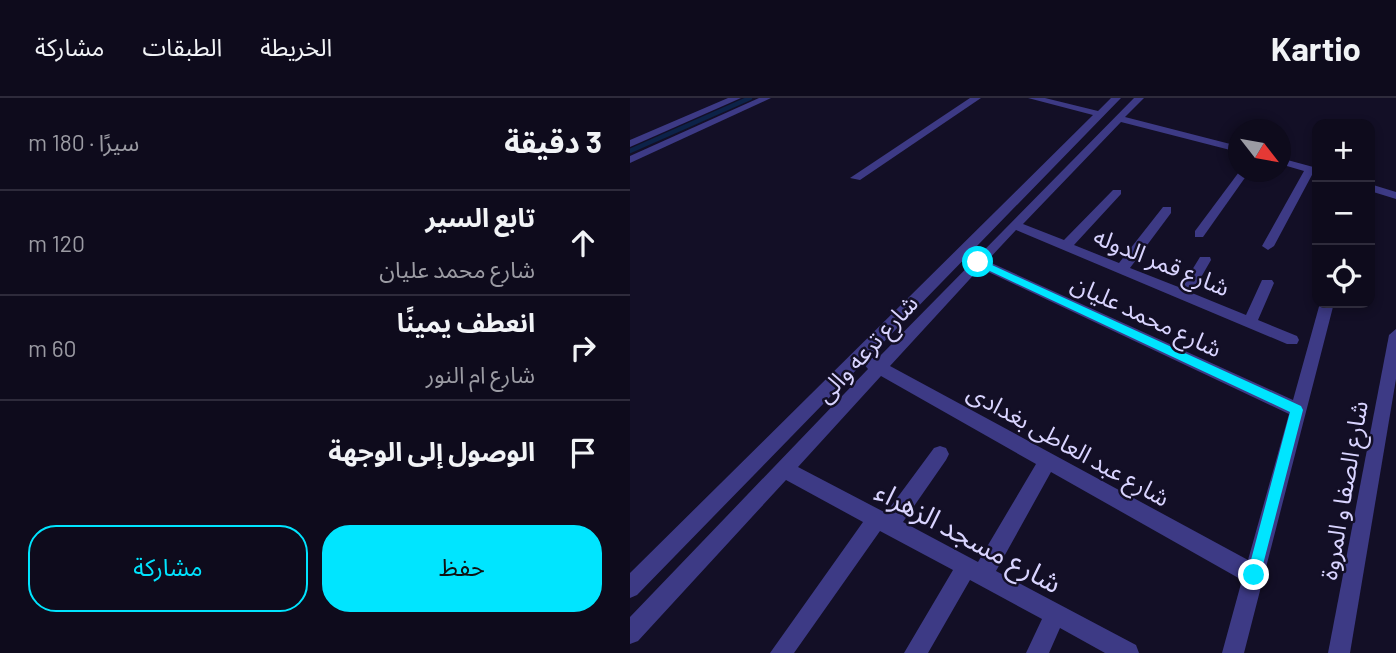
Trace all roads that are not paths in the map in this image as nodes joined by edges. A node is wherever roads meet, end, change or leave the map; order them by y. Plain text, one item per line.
1 (736, 98) edge
2 (766, 98) edge
3 (976, 98) edge
4 (1033, 98) edge
5 (1116, 98) edge
6 (1139, 98) edge
7 (1100, 114) junction
8 (1121, 119) junction
9 (1074, 141) junction
10 (630, 144) edge
11 (1094, 146) junction
12 (1228, 146) edge
13 (630, 160) edge
14 (1291, 163) edge
15 (1312, 169) edge
16 (1312, 173) edge
17 (856, 178) dead end
18 (1237, 182) edge
19 (1375, 189) edge
20 (1117, 192) dead end
21 (1396, 195) edge
22 (1167, 210) dead end
23 (1015, 225) junction
24 (1199, 234) dead end
25 (1066, 246) junction
26 (1268, 246) dead end
27 (1205, 260) dead end
28 (978, 262) junction
29 (1122, 270) junction
30 (1267, 283) dead end
31 (1184, 295) junction
32 (1326, 308) edge
33 (1250, 323) junction
34 (1396, 335) edge
35 (1292, 340) dead end
36 (859, 357) junction
37 (878, 368) junction
38 (1297, 410) junction
39 (940, 454) dead end
40 (1048, 461) junction
41 (784, 469) junction
42 (883, 522) junction
43 (974, 571) junction
44 (1254, 575) junction
45 (630, 588) edge
46 (1056, 614) junction
47 (630, 633) edge
48 (781, 653) edge
49 (915, 653) edge
50 (1037, 653) edge
51 (1128, 653) edge
52 (1233, 653) edge
53 (1339, 653) edge

1 - 10 street
2 - 13 street
3 - 17 street
4 - 7 street
5 - 7 street, شارع ترعه والى
6 - 8 street, شارع ترعه والى
7 - 9 street, شارع ترعه والى
8 - 11 street, شارع ترعه والى
8 - 12 street
9 - 11 street
9 - 36 street, شارع ترعه والى
11 - 23 street, شارع ترعه والى
14 - 15 street
16 - 26 street
18 - 24 street
19 - 21 street
20 - 25 street
22 - 29 street
23 - 25 street, شارع قمر الدوله
23 - 28 street, شارع ترعه والى
25 - 29 street, شارع قمر الدوله
27 - 31 street
28 - 37 street, شارع ترعه والى
28 - 38 street, شارع محمد عليان
29 - 31 street, شارع قمر الدوله
30 - 33 street
31 - 33 street, شارع قمر الدوله
32 - 38 street
33 - 35 street, شارع قمر الدوله
34 - 53 street, شارع الصفا و المروة
36 - 37 street, شارع عبد العاطى بغدادى
36 - 45 street, شارع ترعه والى
37 - 40 street, شارع عبد العاطى بغدادى
37 - 41 street, شارع ترعه والى
38 - 44 street
39 - 42 street
40 - 43 street
40 - 44 street, شارع عبد العاطى بغدادى
41 - 42 street, شارع مسجد الزهراء
41 - 47 street, شارع ترعه والى
42 - 43 street, شارع مسجد الزهراء
42 - 48 street
43 - 46 street, شارع مسجد الزهراء
43 - 49 street
44 - 52 street
46 - 50 street
46 - 51 street, شارع مسجد الزهراء

